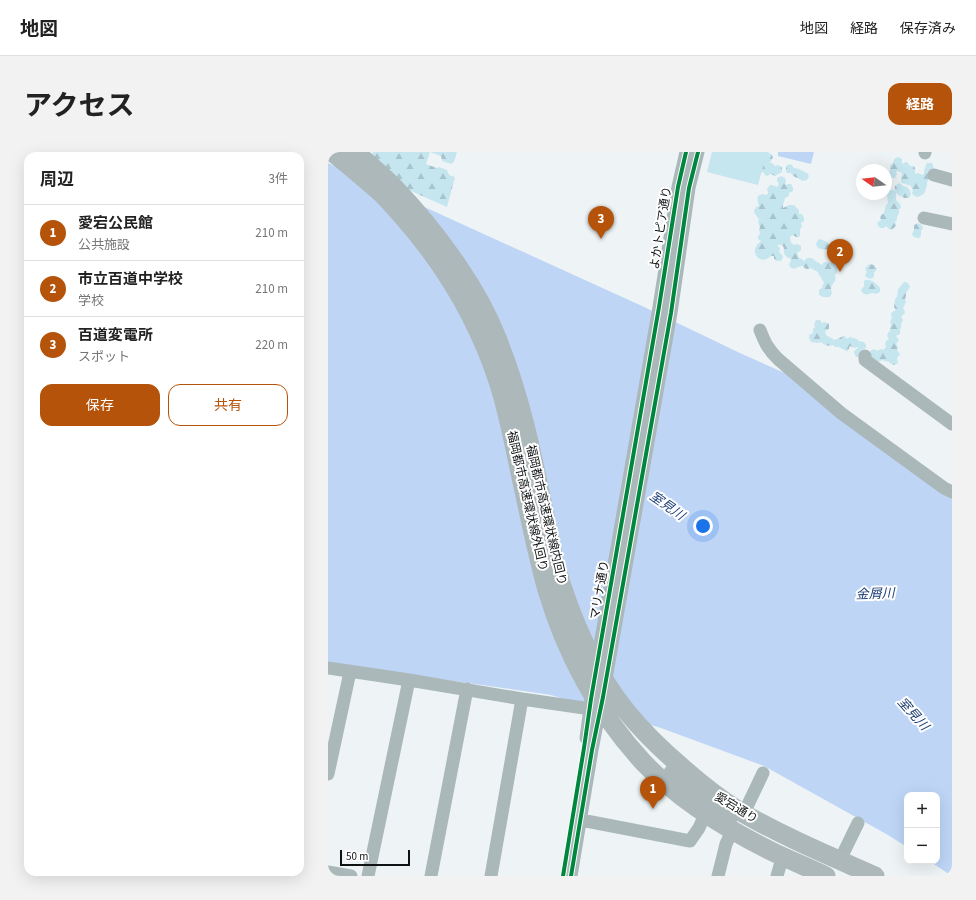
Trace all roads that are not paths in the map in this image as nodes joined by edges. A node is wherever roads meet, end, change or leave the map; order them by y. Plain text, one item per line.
1 (332, 152) edge
2 (355, 152) edge
3 (686, 152) edge
4 (698, 152) edge
5 (934, 175) dead end
6 (952, 180) edge
7 (924, 218) dead end
8 (952, 224) edge
9 (665, 310) junction
10 (760, 330) dead end
11 (865, 356) dead end
12 (952, 424) edge
13 (952, 492) edge
14 (554, 560) junction
15 (328, 668) edge
16 (350, 672) junction
17 (410, 680) junction
18 (467, 690) junction
19 (522, 699) junction
20 (596, 701) junction
21 (763, 773) dead end
22 (328, 774) edge
23 (706, 812) junction
24 (743, 815) junction
25 (581, 820) junction
26 (858, 823) dead end
27 (732, 831) junction
28 (783, 856) junction
29 (840, 860) junction
30 (328, 872) edge
31 (351, 876) edge
32 (368, 876) edge
33 (431, 876) edge
34 (491, 876) edge
35 (563, 876) edge
36 (571, 876) edge
37 (718, 876) edge
38 (777, 876) edge
39 (826, 876) edge
40 (854, 876) edge
41 (875, 876) edge

1 - 39 highway, 福岡都市高速環状線外回り, bridge
2 - 14 highway, 福岡都市高速環状線内回り
3 - 9 street, よかトピア通り
4 - 9 street, よかトピア通り
5 - 6 street
7 - 8 street
9 - 20 street, マリナ通り
10 - 13 street
11 - 12 street
14 - 40 highway, bridge
14 - 41 highway, 福岡都市高速環状線内回り, bridge
15 - 16 street
16 - 17 street
16 - 22 street
17 - 18 street
17 - 32 street
18 - 19 street
18 - 33 street
19 - 20 street
19 - 34 street
20 - 23 street, 愛宕通り
20 - 24 street, 愛宕通り
20 - 25 street, マリナ通り
20 - 35 street, マリナ通り
21 - 24 street
23 - 25 street
23 - 27 street, 愛宕通り
24 - 29 street, 愛宕通り
25 - 36 street, マリナ通り
26 - 29 street
27 - 28 street, 愛宕通り
27 - 37 street
28 - 38 street
28 - 39 street, 愛宕通り
29 - 41 street, 愛宕通り
30 - 31 street

